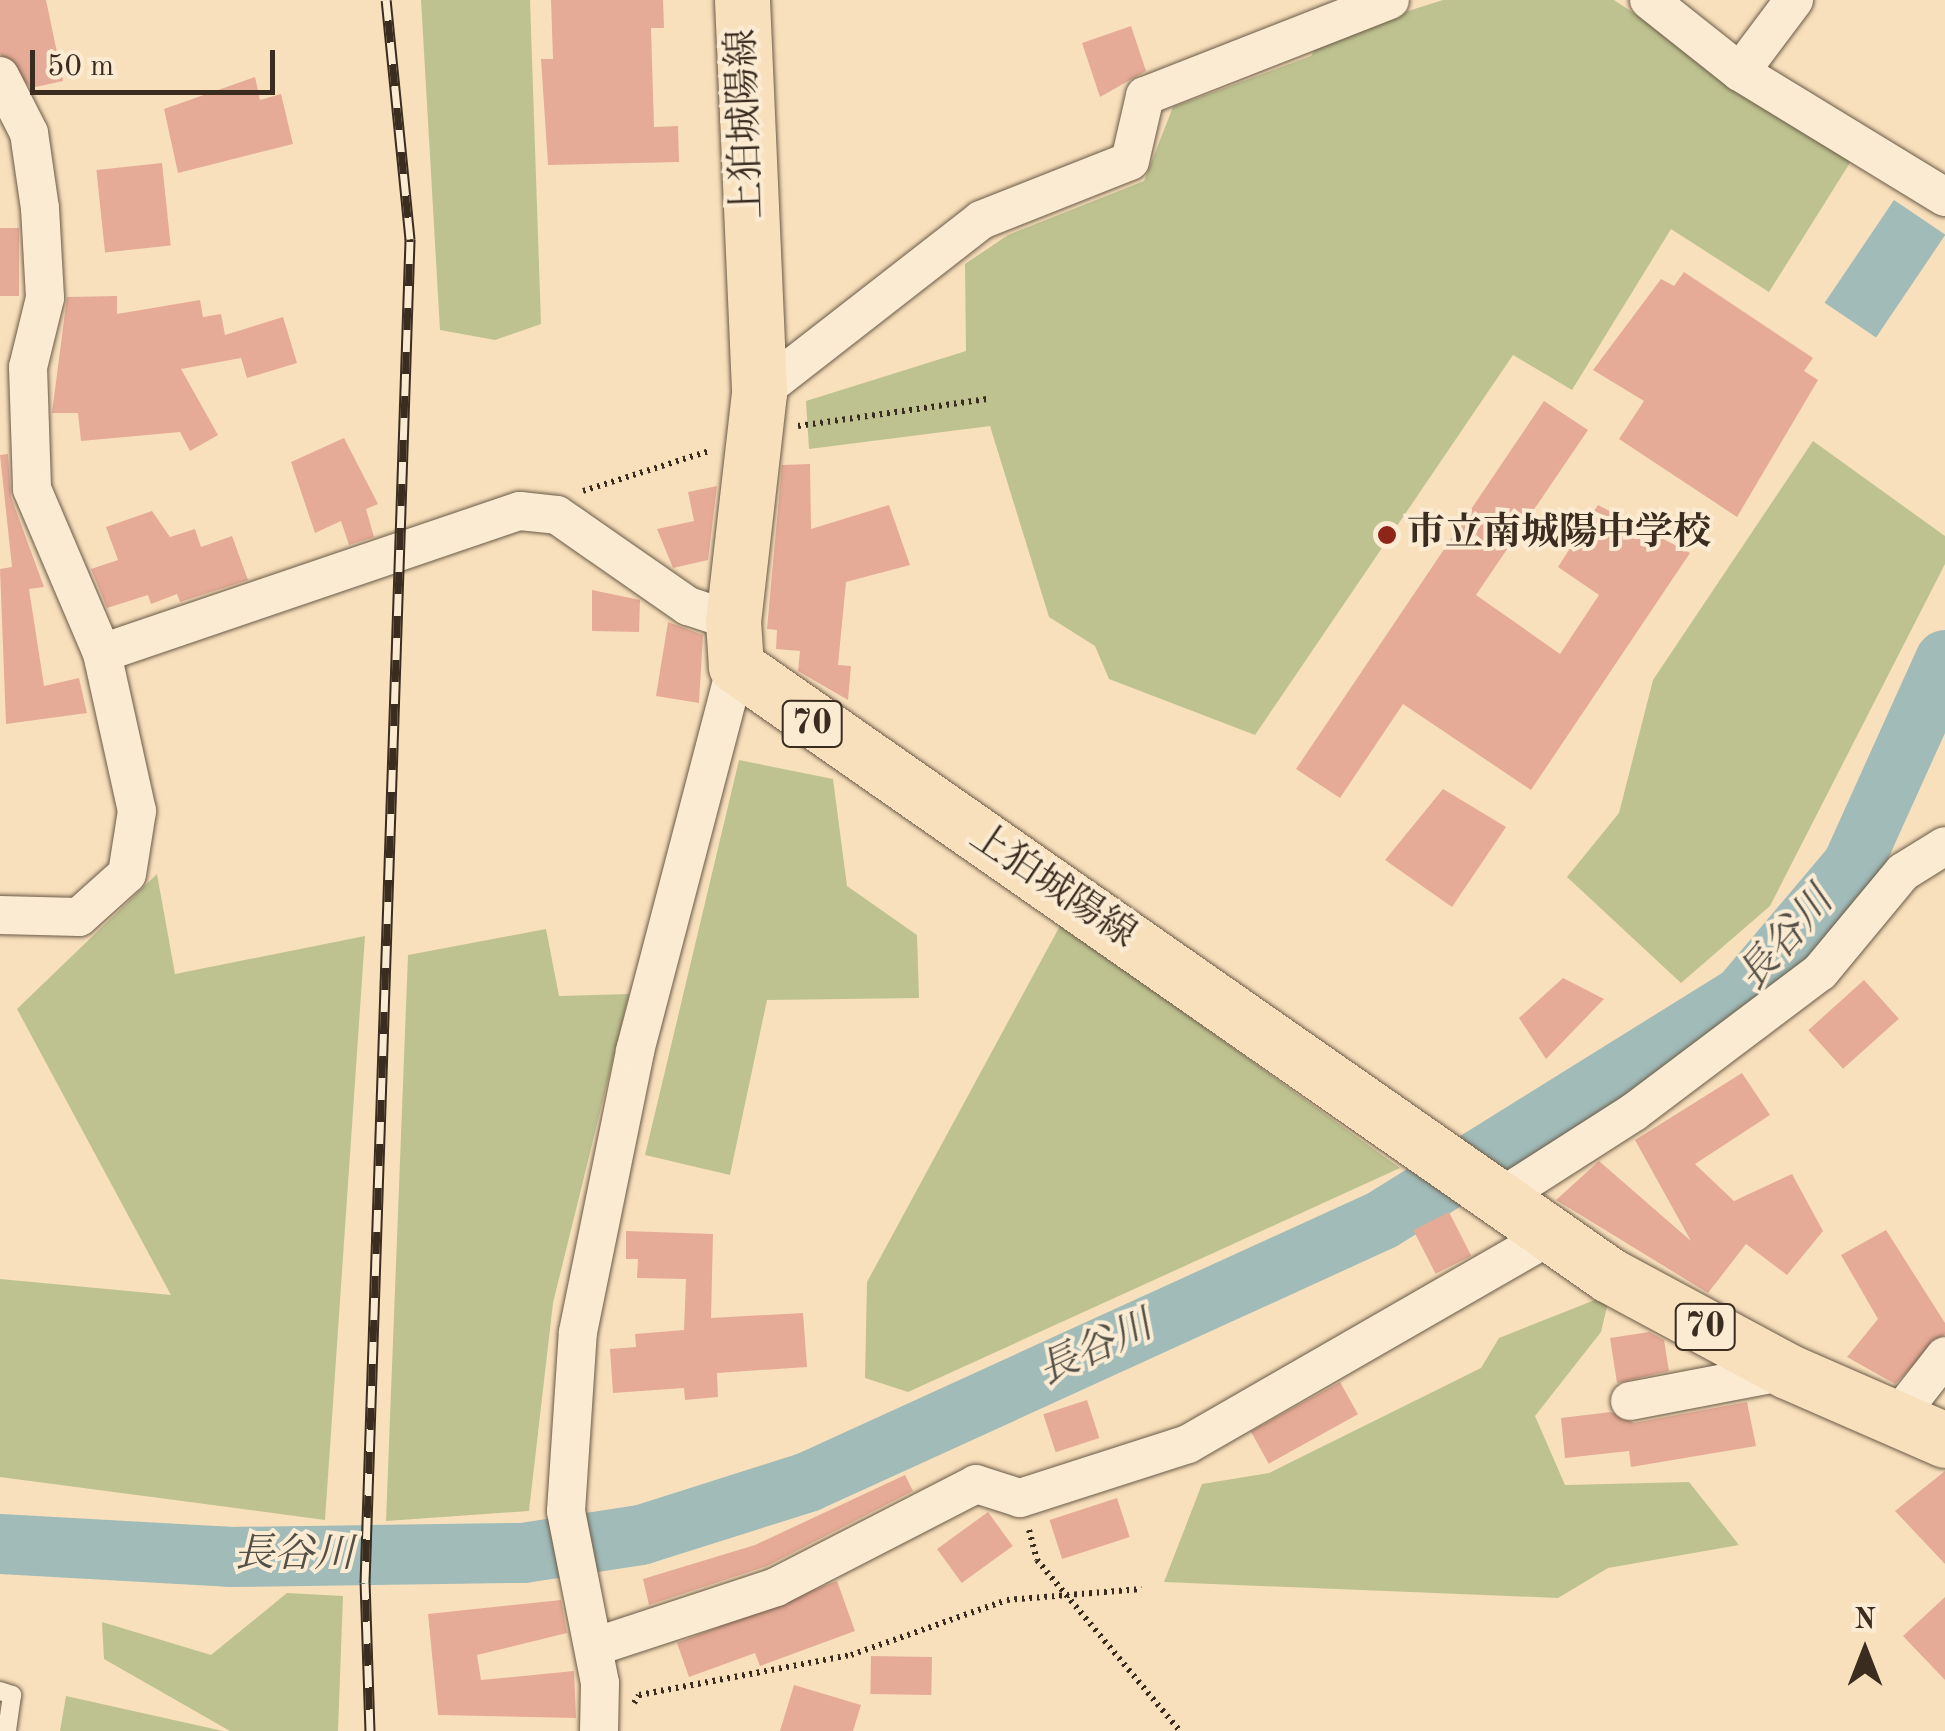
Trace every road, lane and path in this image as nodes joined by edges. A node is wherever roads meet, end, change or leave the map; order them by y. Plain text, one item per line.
1 (742, 0) edge
2 (1390, 0) edge
3 (1649, 0) edge
4 (1794, 0) edge
5 (1740, 72) junction
6 (0, 76) edge
7 (1945, 196) edge
8 (987, 400) dead end
9 (757, 415) junction
10 (520, 511) junction
11 (734, 643) junction
12 (102, 653) junction
13 (1945, 846) edge
14 (0, 915) edge
15 (1488, 1193) junction
16 (1552, 1236) junction
17 (1945, 1356) edge
18 (1786, 1371) junction
19 (1630, 1400) dead end
20 (1895, 1420) junction
21 (1945, 1440) edge
22 (1020, 1498) junction
23 (1142, 1588) dead end
24 (1068, 1600) junction
25 (594, 1647) junction
26 (0, 1691) edge
27 (612, 1725) edge
28 (7, 1731) edge
29 (1180, 1731) edge

1 - 9 main road, 上狛城陽線
2 - 9 street
3 - 5 street
4 - 5 street
5 - 7 street
6 - 12 street
8 - 9 path
9 - 10 path
9 - 11 main road, 上狛城陽線
10 - 11 street
10 - 12 street
11 - 15 main road, 上狛城陽線 / 70
11 - 25 street
12 - 14 street
13 - 15 street
15 - 16 main road, 上狛城陽線 / 70
16 - 18 main road, 上狛城陽線 / 70
16 - 22 street
17 - 20 street
18 - 19 street
18 - 20 main road, 上狛城陽線 / 70
20 - 21 main road, 上狛城陽線 / 70
22 - 24 path
22 - 25 street
23 - 24 path
24 - 27 path
24 - 29 path
25 - 27 street
26 - 28 lane

